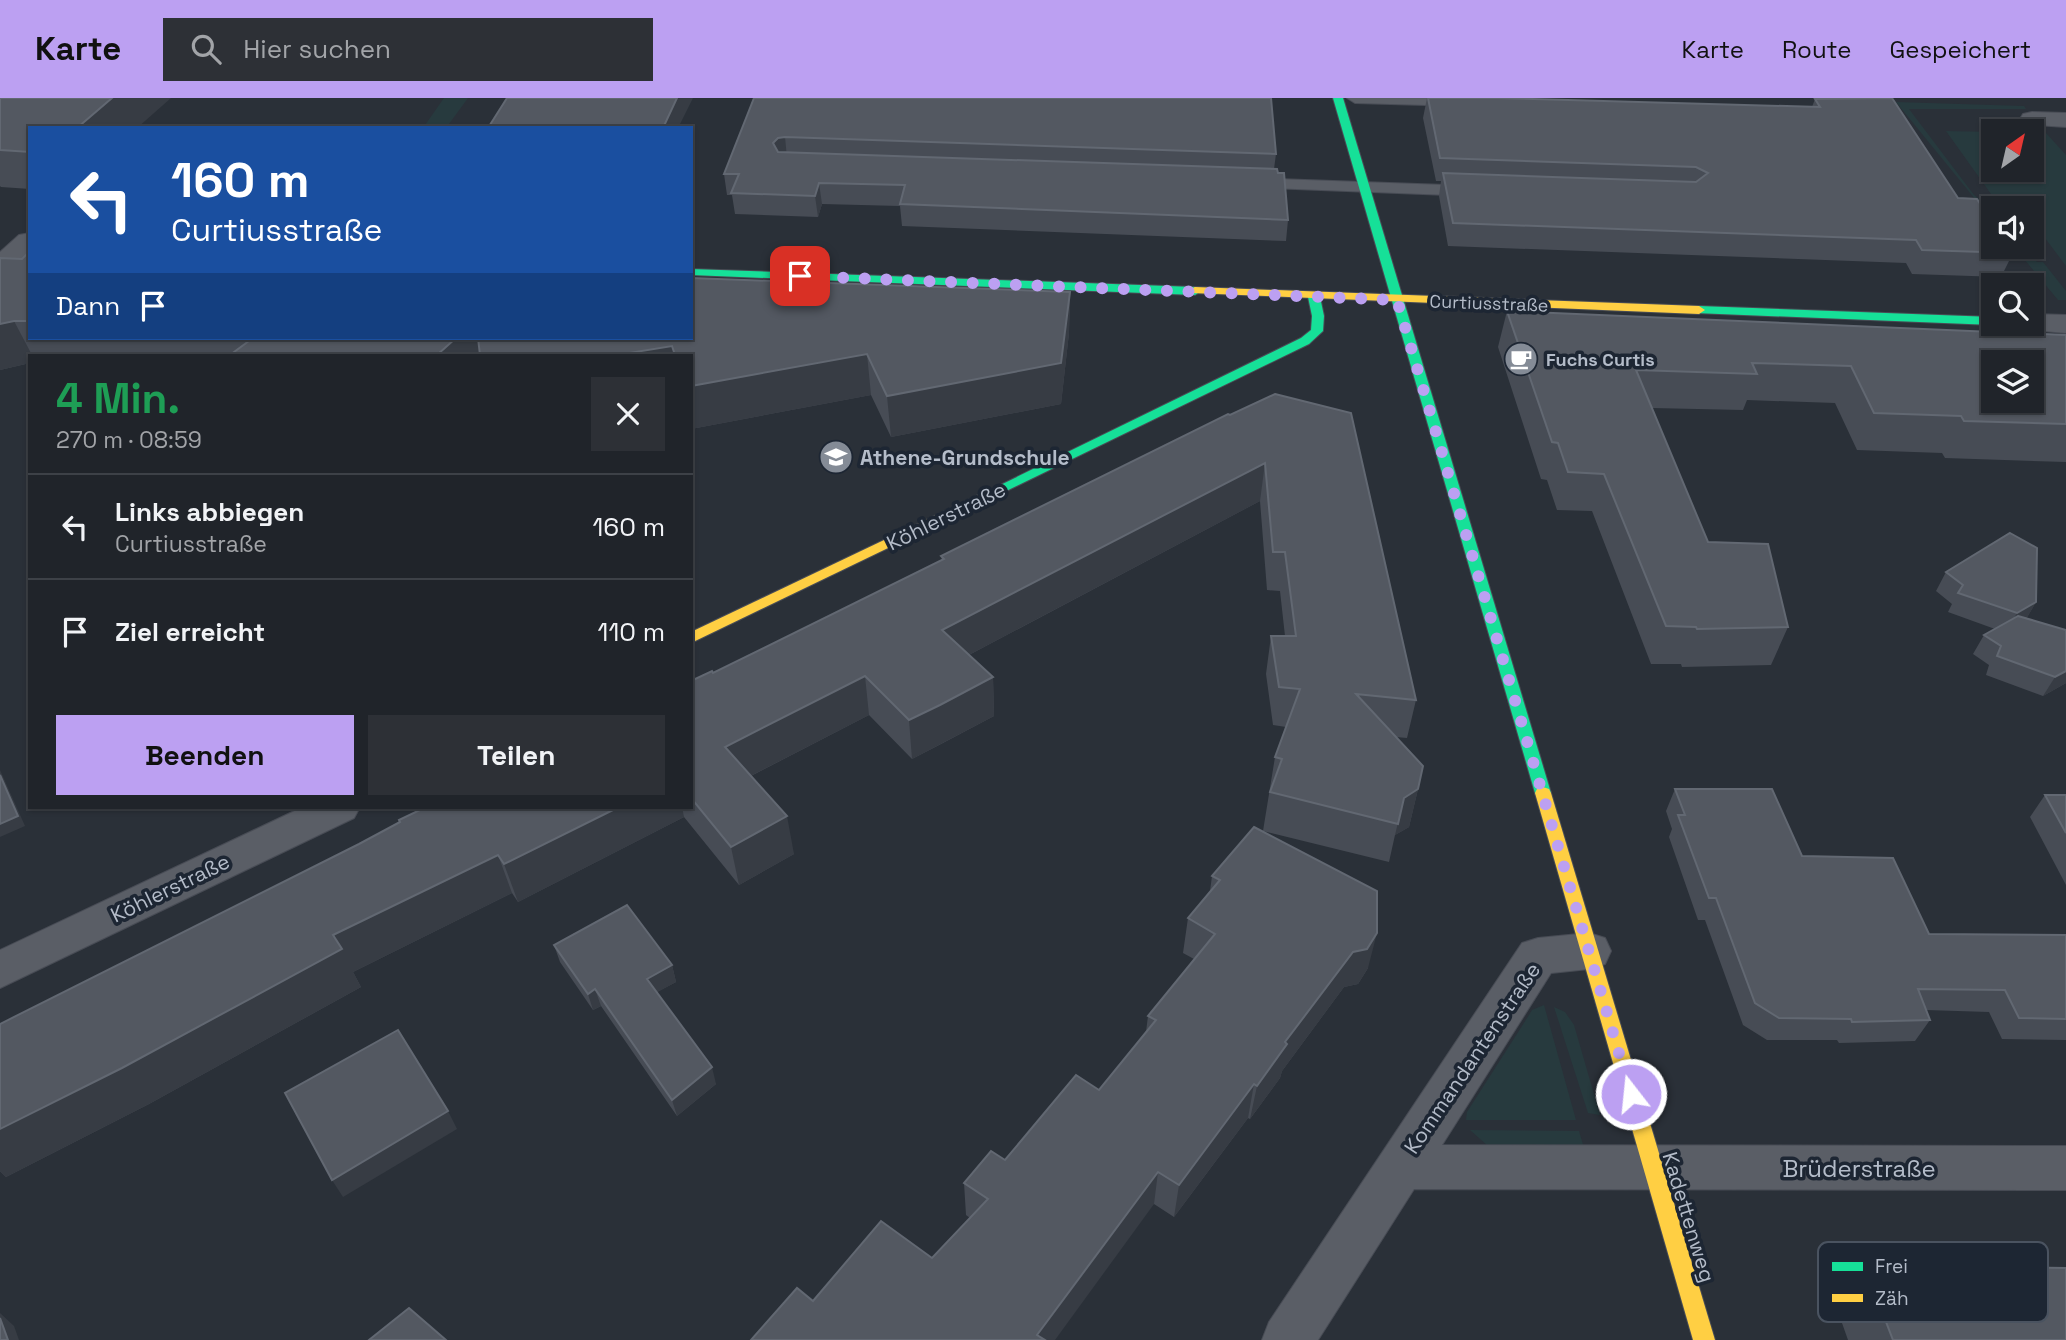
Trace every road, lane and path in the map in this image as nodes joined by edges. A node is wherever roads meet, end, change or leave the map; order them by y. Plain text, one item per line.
1 (1338, 98) edge
2 (1355, 98) edge
3 (1479, 102) edge
4 (2044, 119) edge
5 (2066, 120) edge
6 (1234, 183) edge
7 (1364, 187) junction
8 (1493, 191) edge
9 (0, 238) edge
10 (28, 241) edge
11 (28, 242) edge
12 (0, 262) edge
13 (693, 271) edge
14 (1314, 297) junction
15 (1397, 300) junction
16 (1981, 321) edge
17 (2044, 323) edge
18 (2066, 324) edge
19 (693, 637) edge
20 (336, 809) edge
21 (1589, 951) junction
22 (0, 970) edge
23 (1399, 1167) junction
24 (2066, 1168) edge
25 (1653, 1169) junction
26 (1288, 1340) edge
27 (1704, 1340) edge

1 - 7 street, Kadettenweg
2 - 3 lane
4 - 5 street
6 - 7 lane
7 - 8 lane
7 - 15 street, Kadettenweg
9 - 10 street
11 - 12 street
13 - 14 street, Curtiusstraße
14 - 15 street, Curtiusstraße
14 - 19 street, Köhlerstraße
15 - 16 street, Curtiusstraße
15 - 21 street, Kadettenweg
17 - 18 street
20 - 22 street, Köhlerstraße
21 - 23 street, Kommandantenstraße
21 - 25 street, Kadettenweg
23 - 25 street, Kommandantenstraße
23 - 26 street, Kommandantenstraße
24 - 25 street, Brüderstraße
25 - 27 street, Kadettenweg

